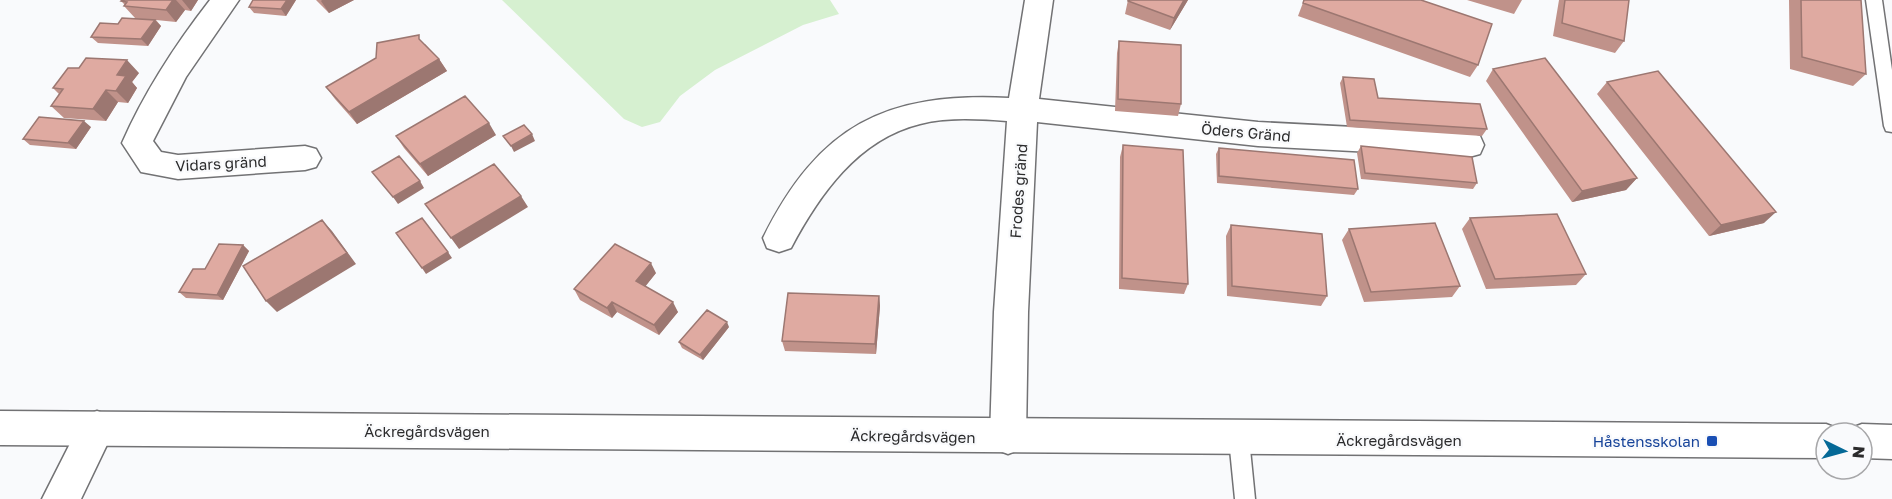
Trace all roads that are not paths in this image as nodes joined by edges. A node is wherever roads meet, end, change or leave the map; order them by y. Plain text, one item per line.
1 (225, 0) edge
2 (1039, 0) edge
3 (1874, 0) edge
4 (1023, 110) junction
5 (1892, 126) edge
6 (1469, 145) dead end
7 (305, 158) dead end
8 (779, 238) dead end
9 (0, 428) edge
10 (97, 428) junction
11 (1008, 437) junction
12 (1239, 439) junction
13 (1814, 441) edge
14 (1874, 441) edge
15 (1892, 441) edge
16 (61, 499) edge
17 (1245, 499) edge

1 - 7 street, Vidars gränd
2 - 4 street, Frodes gränd
3 - 5 lane
4 - 6 street, Öders Gränd
4 - 8 street, Öders Gränd
4 - 11 street, Frodes gränd
9 - 10 street, Äckregårdsvägen
10 - 11 street, Äckregårdsvägen
10 - 16 street
11 - 12 street, Äckregårdsvägen
12 - 13 street, Äckregårdsvägen
12 - 17 lane
14 - 15 street

